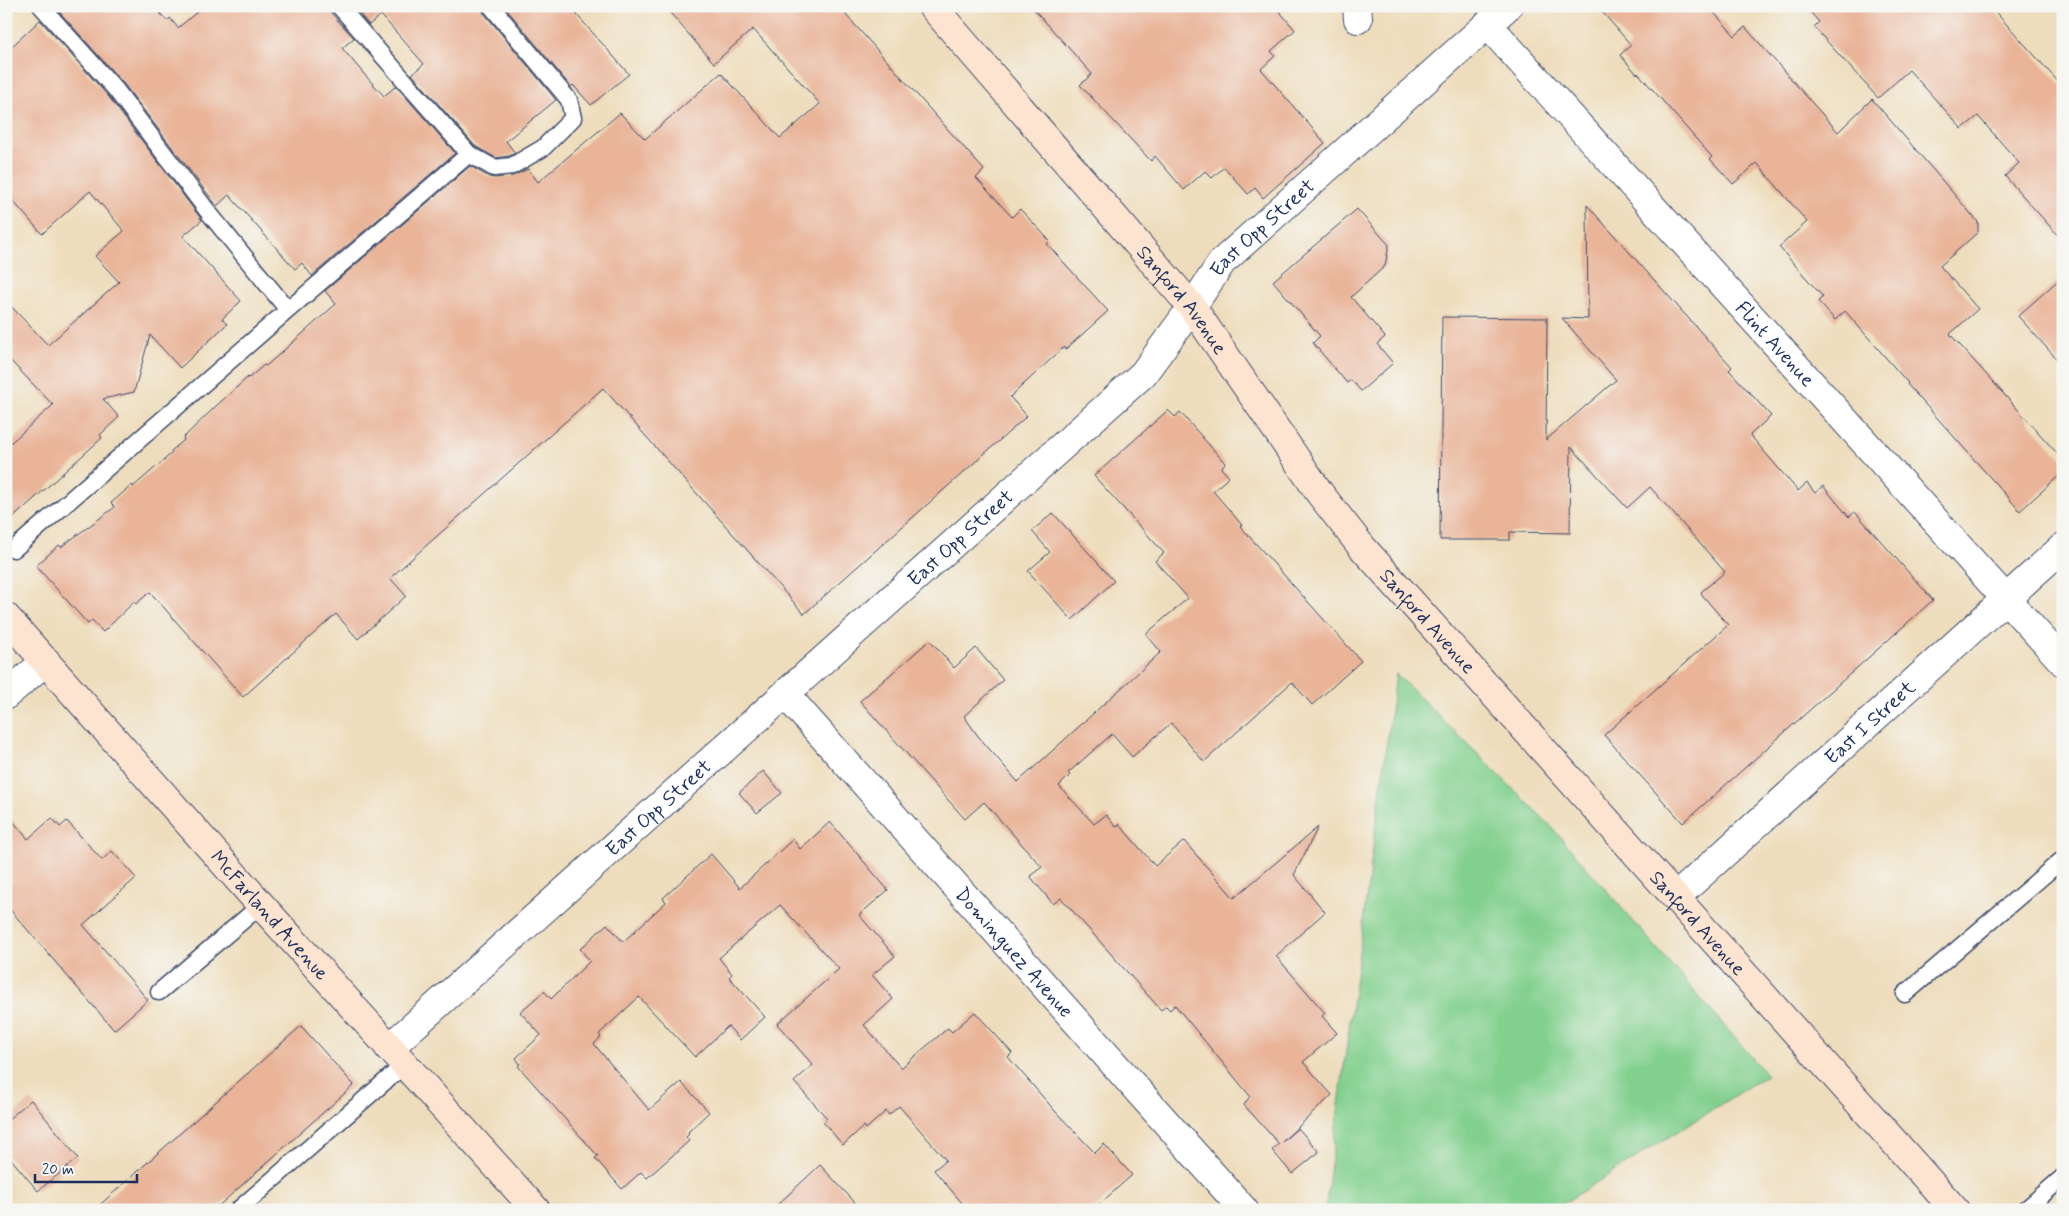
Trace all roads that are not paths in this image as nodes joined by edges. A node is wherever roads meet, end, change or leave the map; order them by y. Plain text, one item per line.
1 (41, 6) edge
2 (338, 6) edge
3 (491, 6) edge
4 (932, 6) edge
5 (1508, 6) edge
6 (1488, 24) junction
7 (469, 154) junction
8 (1192, 307) junction
9 (288, 310) junction
10 (2063, 547) edge
11 (14, 549) dead end
12 (2004, 599) junction
13 (6, 617) edge
14 (46, 661) junction
15 (2063, 662) edge
16 (786, 695) junction
17 (6, 696) edge
18 (2063, 859) edge
19 (1676, 897) junction
20 (261, 905) junction
21 (159, 992) dead end
22 (1905, 994) dead end
23 (397, 1056) junction
24 (2063, 1177) edge
25 (238, 1210) edge
26 (536, 1210) edge
27 (1244, 1210) edge
28 (1955, 1210) edge
29 (2025, 1210) edge

1 - 9 lane
2 - 7 lane
3 - 7 lane
4 - 8 street, Sanford Avenue
5 - 6 street, East Opp Street
6 - 8 street, East Opp Street
6 - 12 street, Flint Avenue
7 - 9 lane
8 - 16 street, East Opp Street
8 - 19 street, Sanford Avenue
9 - 11 lane
10 - 12 street, East I Street
12 - 15 street, Flint Avenue
12 - 19 street, East I Street
13 - 14 street, McFarland Avenue
14 - 17 street
14 - 20 street, McFarland Avenue
16 - 23 street, East Opp Street
16 - 27 street, Dominguez Avenue
18 - 22 lane
19 - 28 street, Sanford Avenue
20 - 21 lane
20 - 23 street, McFarland Avenue
23 - 25 lane
23 - 26 street, McFarland Avenue
24 - 29 lane

